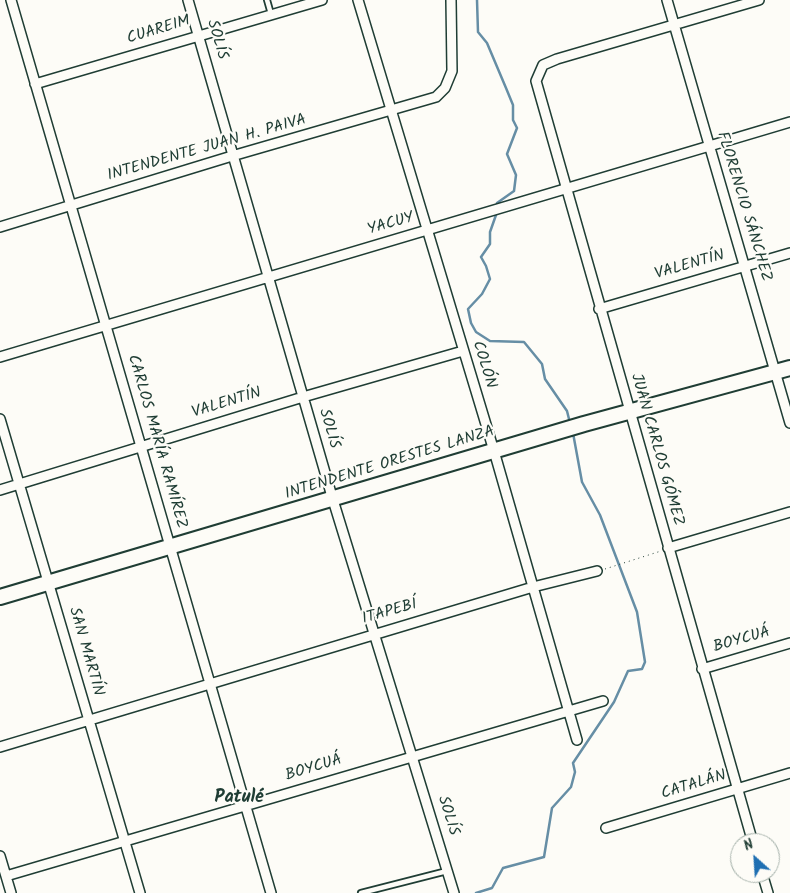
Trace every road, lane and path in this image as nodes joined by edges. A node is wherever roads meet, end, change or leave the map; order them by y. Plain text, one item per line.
1 (11, 0) edge
2 (188, 0) edge
3 (267, 0) edge
4 (322, 0) edge
5 (358, 0) edge
6 (451, 0) edge
7 (667, 0) edge
8 (759, 0) edge
9 (271, 14) junction
10 (674, 26) junction
11 (199, 35) junction
12 (35, 84) junction
13 (392, 111) junction
14 (790, 122) edge
15 (708, 145) junction
16 (232, 156) junction
17 (565, 187) junction
18 (70, 205) junction
19 (0, 226) edge
20 (427, 230) junction
21 (790, 253) edge
22 (745, 266) junction
23 (269, 276) junction
24 (599, 309) junction
25 (107, 324) junction
26 (463, 351) junction
27 (0, 357) edge
28 (790, 368) edge
29 (776, 372) junction
30 (303, 396) junction
31 (630, 412) junction
32 (0, 419) edge
33 (790, 423) edge
34 (141, 446) junction
35 (494, 451) junction
36 (19, 484) junction
37 (0, 490) edge
38 (333, 500) junction
39 (790, 512) edge
40 (171, 546) junction
41 (668, 548) junction
42 (597, 571) joint
43 (49, 584) junction
44 (533, 587) junction
45 (0, 597) edge
46 (375, 633) junction
47 (790, 643) edge
48 (702, 668) junction
49 (209, 684) junction
50 (603, 701) dead end
51 (568, 710) junction
52 (89, 721) junction
53 (577, 740) dead end
54 (0, 747) edge
55 (413, 755) junction
56 (790, 773) edge
57 (737, 788) junction
58 (246, 805) junction
59 (606, 828) dead end
60 (750, 833) edge
61 (124, 841) junction
62 (0, 856) edge
63 (448, 871) junction
64 (6, 876) junction
65 (11, 893) edge
66 (140, 893) edge
67 (271, 893) edge
68 (361, 893) edge
69 (454, 893) edge

1 - 12 street, CARLOS MARÍA RAMÍREZ
2 - 11 street, SOLÍS
3 - 9 lane
4 - 9 street, CUAREIM
5 - 13 street, COLÓN
6 - 13 street, INTENDENTE JUAN H. PAIVA
7 - 10 street, FLORENCIO SÁNCHEZ
8 - 10 street
9 - 11 street, CUAREIM
10 - 15 street, FLORENCIO SÁNCHEZ
10 - 17 street, JUAN CARLOS GÓMEZ
11 - 12 street, CUAREIM
11 - 16 street, SOLÍS
12 - 18 street, CARLOS MARÍA RAMÍREZ
13 - 16 street, INTENDENTE JUAN H. PAIVA
13 - 20 street, COLÓN
14 - 15 street, YACUY
15 - 17 street, YACUY
15 - 22 street, FLORENCIO SÁNCHEZ
16 - 18 street, INTENDENTE JUAN H. PAIVA
16 - 23 street, SOLÍS
17 - 20 street, YACUY
17 - 24 street, JUAN CARLOS GÓMEZ
18 - 19 street, INTENDENTE JUAN H. PAIVA
18 - 25 street, CARLOS MARÍA RAMÍREZ
20 - 23 street, YACUY
20 - 26 street, COLÓN
21 - 22 street, VALENTÍN
22 - 24 street, VALENTÍN
22 - 29 street, FLORENCIO SÁNCHEZ
23 - 25 street, YACUY
23 - 30 street, SOLÍS
24 - 31 street, JUAN CARLOS GÓMEZ
25 - 27 street, YACUY
25 - 34 street, CARLOS MARÍA RAMÍREZ
26 - 30 street, VALENTÍN
26 - 35 street, COLÓN
28 - 29 street, INTENDENTE ORESTES LANZA
29 - 31 street, INTENDENTE ORESTES LANZA
29 - 33 street, FLORENCIO SÁNCHEZ
30 - 34 street, VALENTÍN
30 - 38 street, SOLÍS
31 - 35 street, INTENDENTE ORESTES LANZA
31 - 41 street, JUAN CARLOS GÓMEZ
32 - 36 street, SAN MARTÍN
34 - 36 street, VALENTÍN
34 - 40 street, CARLOS MARÍA RAMÍREZ
35 - 38 street, INTENDENTE ORESTES LANZA
35 - 44 street, COLÓN
36 - 37 street, VALENTÍN
36 - 43 street, SAN MARTÍN
38 - 40 street, INTENDENTE ORESTES LANZA
38 - 46 street, SOLÍS
39 - 41 street
40 - 43 street, INTENDENTE ORESTES LANZA
40 - 49 street, CARLOS MARÍA RAMÍREZ
41 - 42 path
41 - 48 street, JUAN CARLOS GÓMEZ
42 - 44 street, ITAPEBÍ
43 - 45 street, INTENDENTE ORESTES LANZA
43 - 52 street, SAN MARTÍN
44 - 46 street, ITAPEBÍ
44 - 51 street, COLÓN
46 - 49 street, ITAPEBÍ
46 - 55 street, SOLÍS
47 - 48 street, BOYCUÁ
48 - 57 street, JUAN CARLOS GÓMEZ
49 - 52 street, ITAPEBÍ
49 - 58 street, CARLOS MARÍA RAMÍREZ
50 - 51 street, BOYCUÁ
51 - 53 street, COLÓN
51 - 55 street, BOYCUÁ
52 - 54 street, ITAPEBÍ
52 - 61 street, SAN MARTÍN
55 - 58 street, BOYCUÁ
55 - 63 street, SOLÍS
56 - 57 street, CATALÁN
57 - 59 street, CATALÁN
57 - 60 street, JUAN CARLOS GÓMEZ
58 - 61 street, BOYCUÁ
58 - 67 street, CARLOS MARÍA RAMÍREZ
61 - 64 street, BOYCUÁ
61 - 66 street, SAN MARTÍN
62 - 64 street
63 - 68 lane
63 - 69 street, SOLÍS
64 - 65 street

